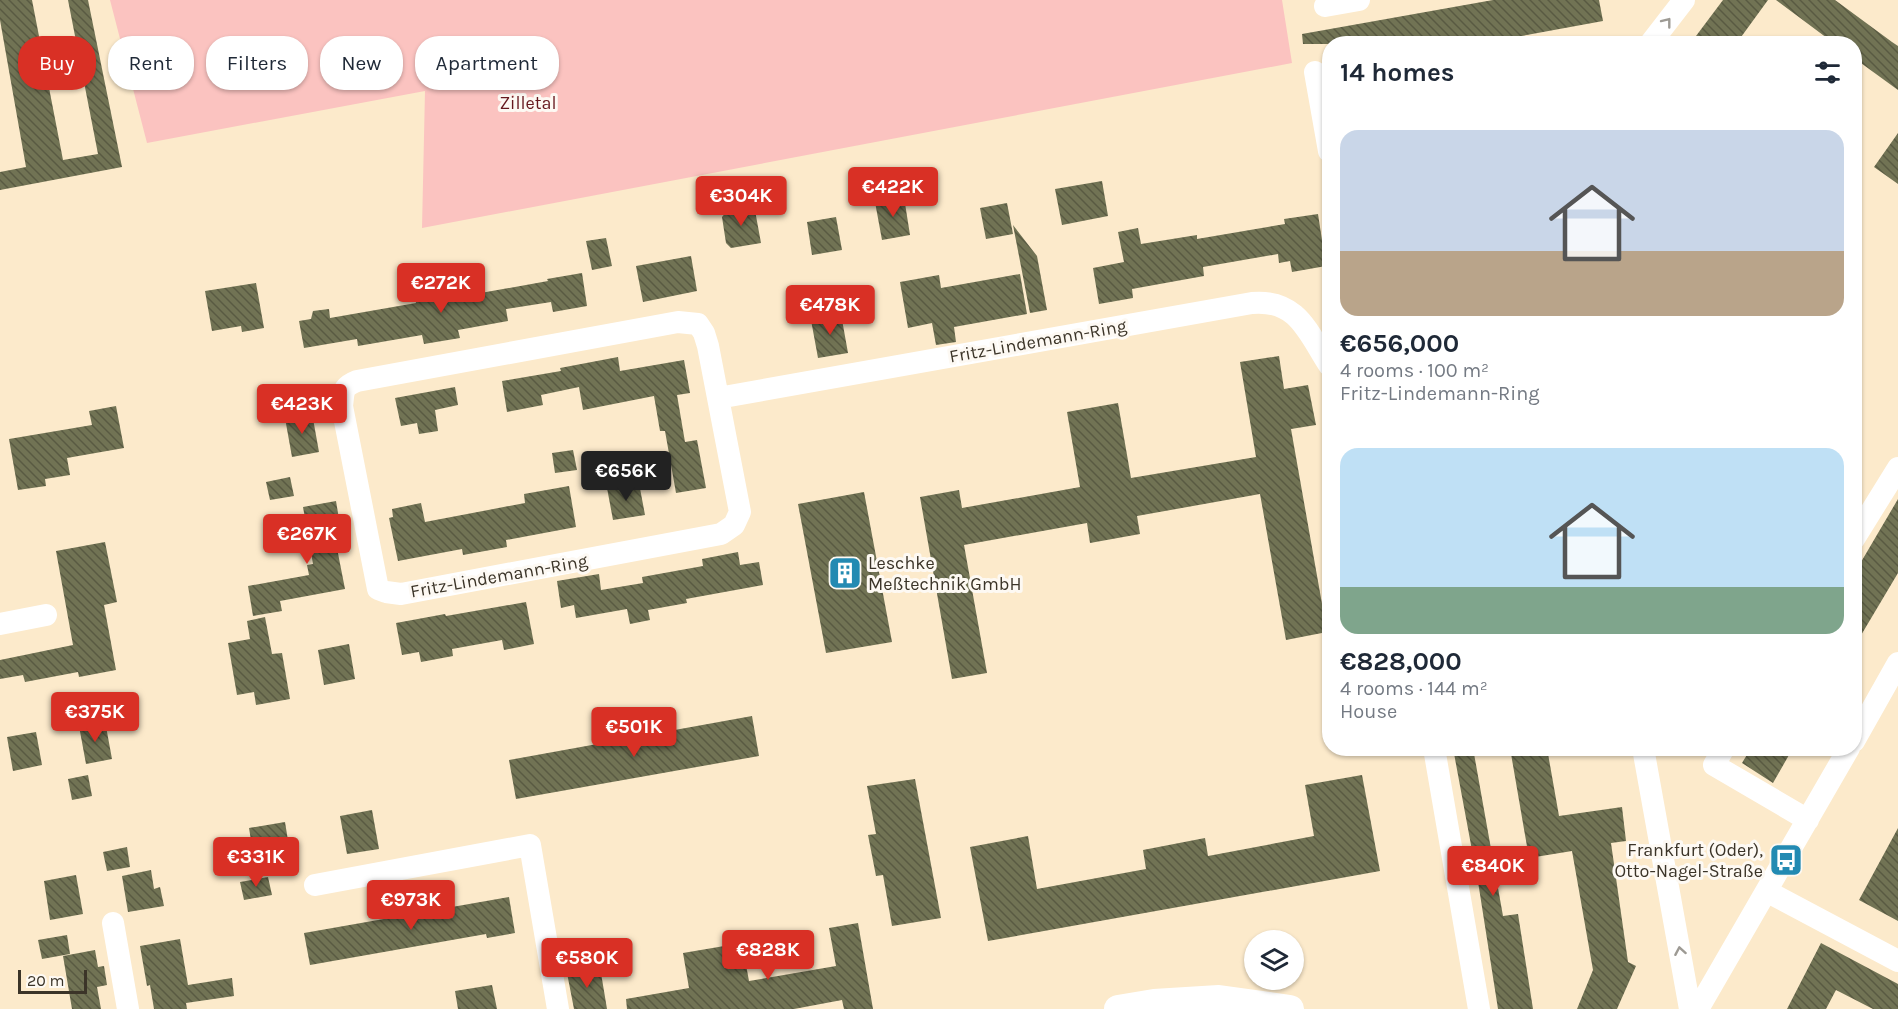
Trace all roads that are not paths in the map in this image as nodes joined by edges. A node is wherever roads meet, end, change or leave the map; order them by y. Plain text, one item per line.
1 (1359, 0) edge
2 (1684, 0) edge
3 (1325, 6) dead end
4 (1656, 36) edge
5 (1315, 72) dead end
6 (1322, 111) edge
7 (1322, 354) edge
8 (718, 398) junction
9 (1898, 468) edge
10 (1862, 526) edge
11 (46, 615) dead end
12 (0, 624) edge
13 (1898, 663) edge
14 (1862, 727) edge
15 (1435, 756) edge
16 (1644, 756) edge
17 (1719, 756) edge
18 (1845, 756) edge
19 (1809, 820) junction
20 (315, 885) dead end
21 (1768, 892) junction
22 (113, 923) dead end
23 (1898, 960) edge
24 (128, 1009) edge
25 (558, 1009) edge
26 (1118, 1009) edge
27 (1290, 1009) edge
28 (1479, 1009) edge
29 (1690, 1009) edge
30 (1698, 1009) edge

1 - 3 street
4 -> 2 street
5 - 6 street
7 - 8 street, Fritz-Lindemann-Ring
8 - 8 street, Fritz-Lindemann-Ring
9 - 10 street
11 - 12 street
13 - 14 street
15 - 28 street
29 -> 16 street
17 - 19 street
18 - 19 street
19 - 21 street
20 - 25 street
21 - 23 street
21 - 30 street
22 - 24 street
26 - 27 street

